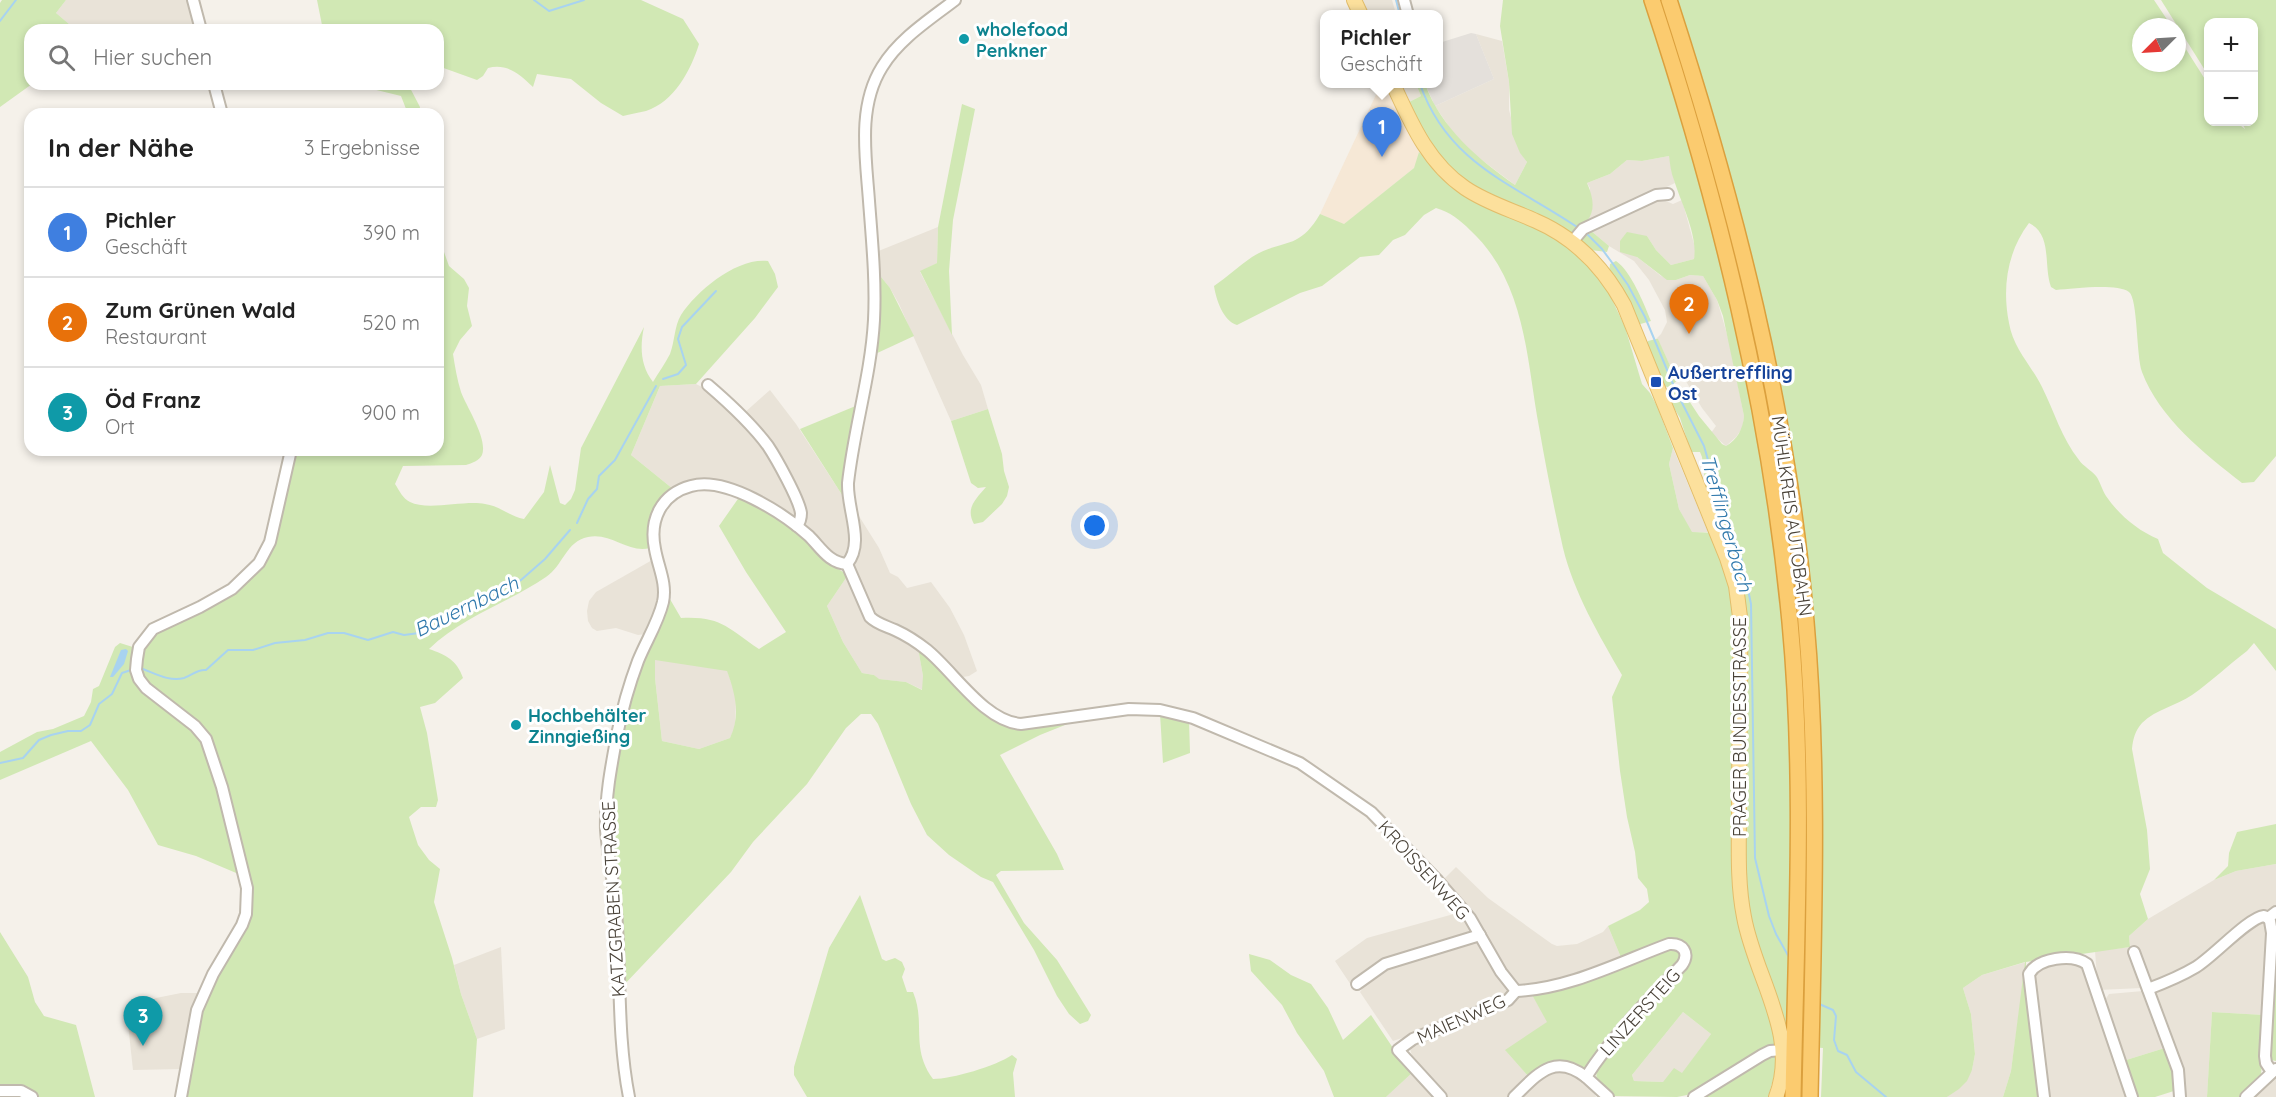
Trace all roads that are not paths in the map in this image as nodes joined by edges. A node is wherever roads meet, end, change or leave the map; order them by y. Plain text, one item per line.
1 (193, 0) edge
2 (956, 0) edge
3 (1652, 0) edge
4 (1669, 0) edge
5 (199, 24) edge
6 (1395, 88) edge
7 (216, 90) edge
8 (220, 108) edge
9 (1668, 194) dead end
10 (1577, 236) junction
11 (708, 385) dead end
12 (290, 456) edge
13 (797, 526) junction
14 (848, 564) junction
15 (2272, 915) edge
16 (1480, 935) junction
17 (2134, 952) dead end
18 (1358, 984) dead end
19 (2148, 989) junction
20 (1516, 991) junction
21 (1784, 1050) junction
22 (2274, 1070) edge
23 (1586, 1077) junction
24 (0, 1091) edge
25 (1605, 1096) edge
26 (32, 1097) edge
27 (181, 1097) edge
28 (629, 1097) edge
29 (1441, 1097) edge
30 (1514, 1097) edge
31 (1694, 1097) edge
32 (1776, 1097) edge
33 (1793, 1097) edge
34 (1809, 1097) edge
35 (2044, 1097) edge
36 (2132, 1097) edge
37 (2180, 1097) edge
38 (2246, 1097) edge

1 - 5 street
2 - 14 street
3 - 33 highway, MÜHLKREIS AUTOBAHN
4 - 34 highway, MÜHLKREIS AUTOBAHN
6 - 10 main road, PRAGER BUNDESSTRASSE
7 - 8 street
9 - 10 street
10 - 21 main road, PRAGER BUNDESSTRASSE
11 - 13 street
12 - 27 street
13 - 14 street, KATZGRABEN STRASSE
13 - 28 street, KATZGRABEN STRASSE
14 - 16 street, KROISSENWEG
15 - 19 street
15 - 22 street
16 - 18 street
16 - 20 street, KROISSENWEG
17 - 19 street
19 - 37 street
20 - 23 street, LINZERSTEIG
20 - 29 street, MAIENWEG
21 - 31 street
21 - 32 main road, PRAGER BUNDESSTRASSE
22 - 38 street
23 - 25 street
23 - 30 street
24 - 26 street
35 - 36 street

